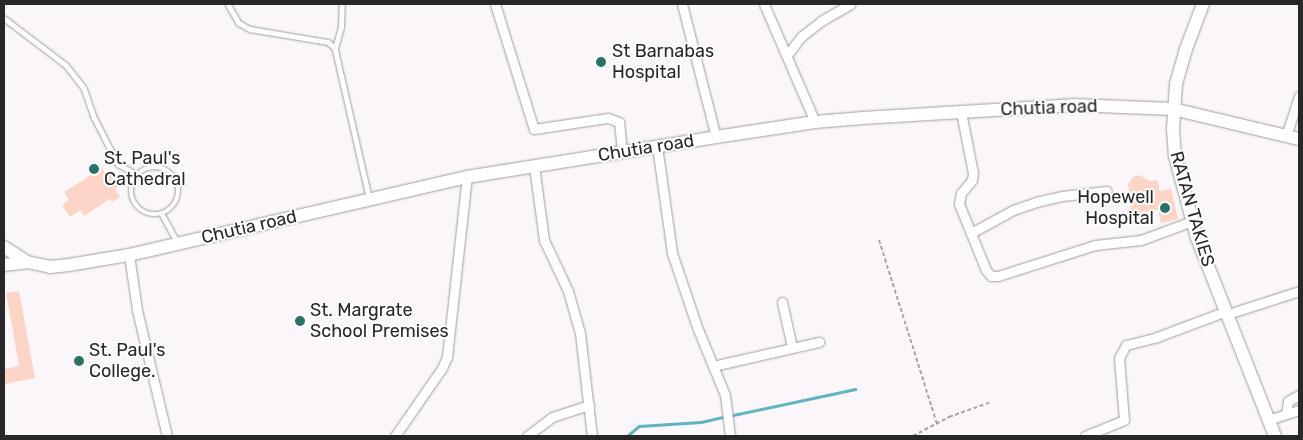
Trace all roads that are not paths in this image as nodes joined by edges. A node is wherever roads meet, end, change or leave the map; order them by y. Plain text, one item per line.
1 (228, 4) edge
2 (342, 4) edge
3 (495, 4) edge
4 (682, 4) edge
5 (764, 4) edge
6 (850, 4) edge
7 (1203, 4) edge
8 (4, 18) edge
9 (335, 48) junction
10 (787, 55) junction
11 (1299, 96) edge
12 (1173, 109) junction
13 (961, 112) junction
14 (816, 122) junction
15 (1286, 136) junction
16 (716, 137) junction
17 (1299, 139) edge
18 (657, 146) junction
19 (622, 152) junction
20 (534, 166) junction
21 (138, 175) junction
22 (467, 177) junction
23 (1107, 191) dead end
24 (369, 199) junction
25 (162, 214) junction
26 (1192, 221) junction
27 (971, 232) junction
28 (178, 244) junction
29 (4, 247) edge
30 (129, 255) junction
31 (27, 262) junction
32 (4, 264) edge
33 (1299, 291) edge
34 (782, 302) dead end
35 (1227, 312) junction
36 (819, 342) dead end
37 (792, 347) junction
38 (713, 366) junction
39 (1299, 395) edge
40 (590, 405) junction
41 (1299, 410) edge
42 (1286, 414) junction
43 (1268, 420) junction
44 (167, 436) edge
45 (395, 436) edge
46 (527, 436) edge
47 (592, 436) edge
48 (730, 436) edge
49 (1085, 436) edge
50 (1275, 436) edge

1 - 9 lane
2 - 9 lane
3 - 19 street
4 - 16 street
5 - 10 street
6 - 10 street
7 - 12 street, RATAN TAKIES
8 - 21 lane
9 - 24 lane
10 - 14 street
11 - 15 street
12 - 13 street, Chutia road
12 - 15 street, Chutia road
12 - 26 street, RATAN TAKIES
13 - 14 street, Chutia road
13 - 27 street
14 - 16 street, Chutia road
15 - 17 street, Chutia road
16 - 18 street, Chutia road
18 - 19 street, Chutia road
18 - 38 street
19 - 20 street, Chutia road
20 - 22 street, Chutia road
20 - 40 street
21 - 25 lane
21 - 25 lane
22 - 24 street, Chutia road
22 - 45 street
23 - 27 street
24 - 28 street, Chutia road
25 - 28 lane
26 - 27 street
26 - 35 street, RATAN TAKIES
28 - 30 street, Chutia road
29 - 31 street, Chutia road
30 - 31 street, Chutia road
30 - 44 street
31 - 32 street
33 - 35 street
34 - 37 street
35 - 43 street, RATAN TAKIES
35 - 49 street
36 - 37 street
37 - 38 street
38 - 48 street
39 - 42 street
40 - 46 street
40 - 47 street
41 - 42 street
42 - 43 street
43 - 50 street, RATAN TAKIES

